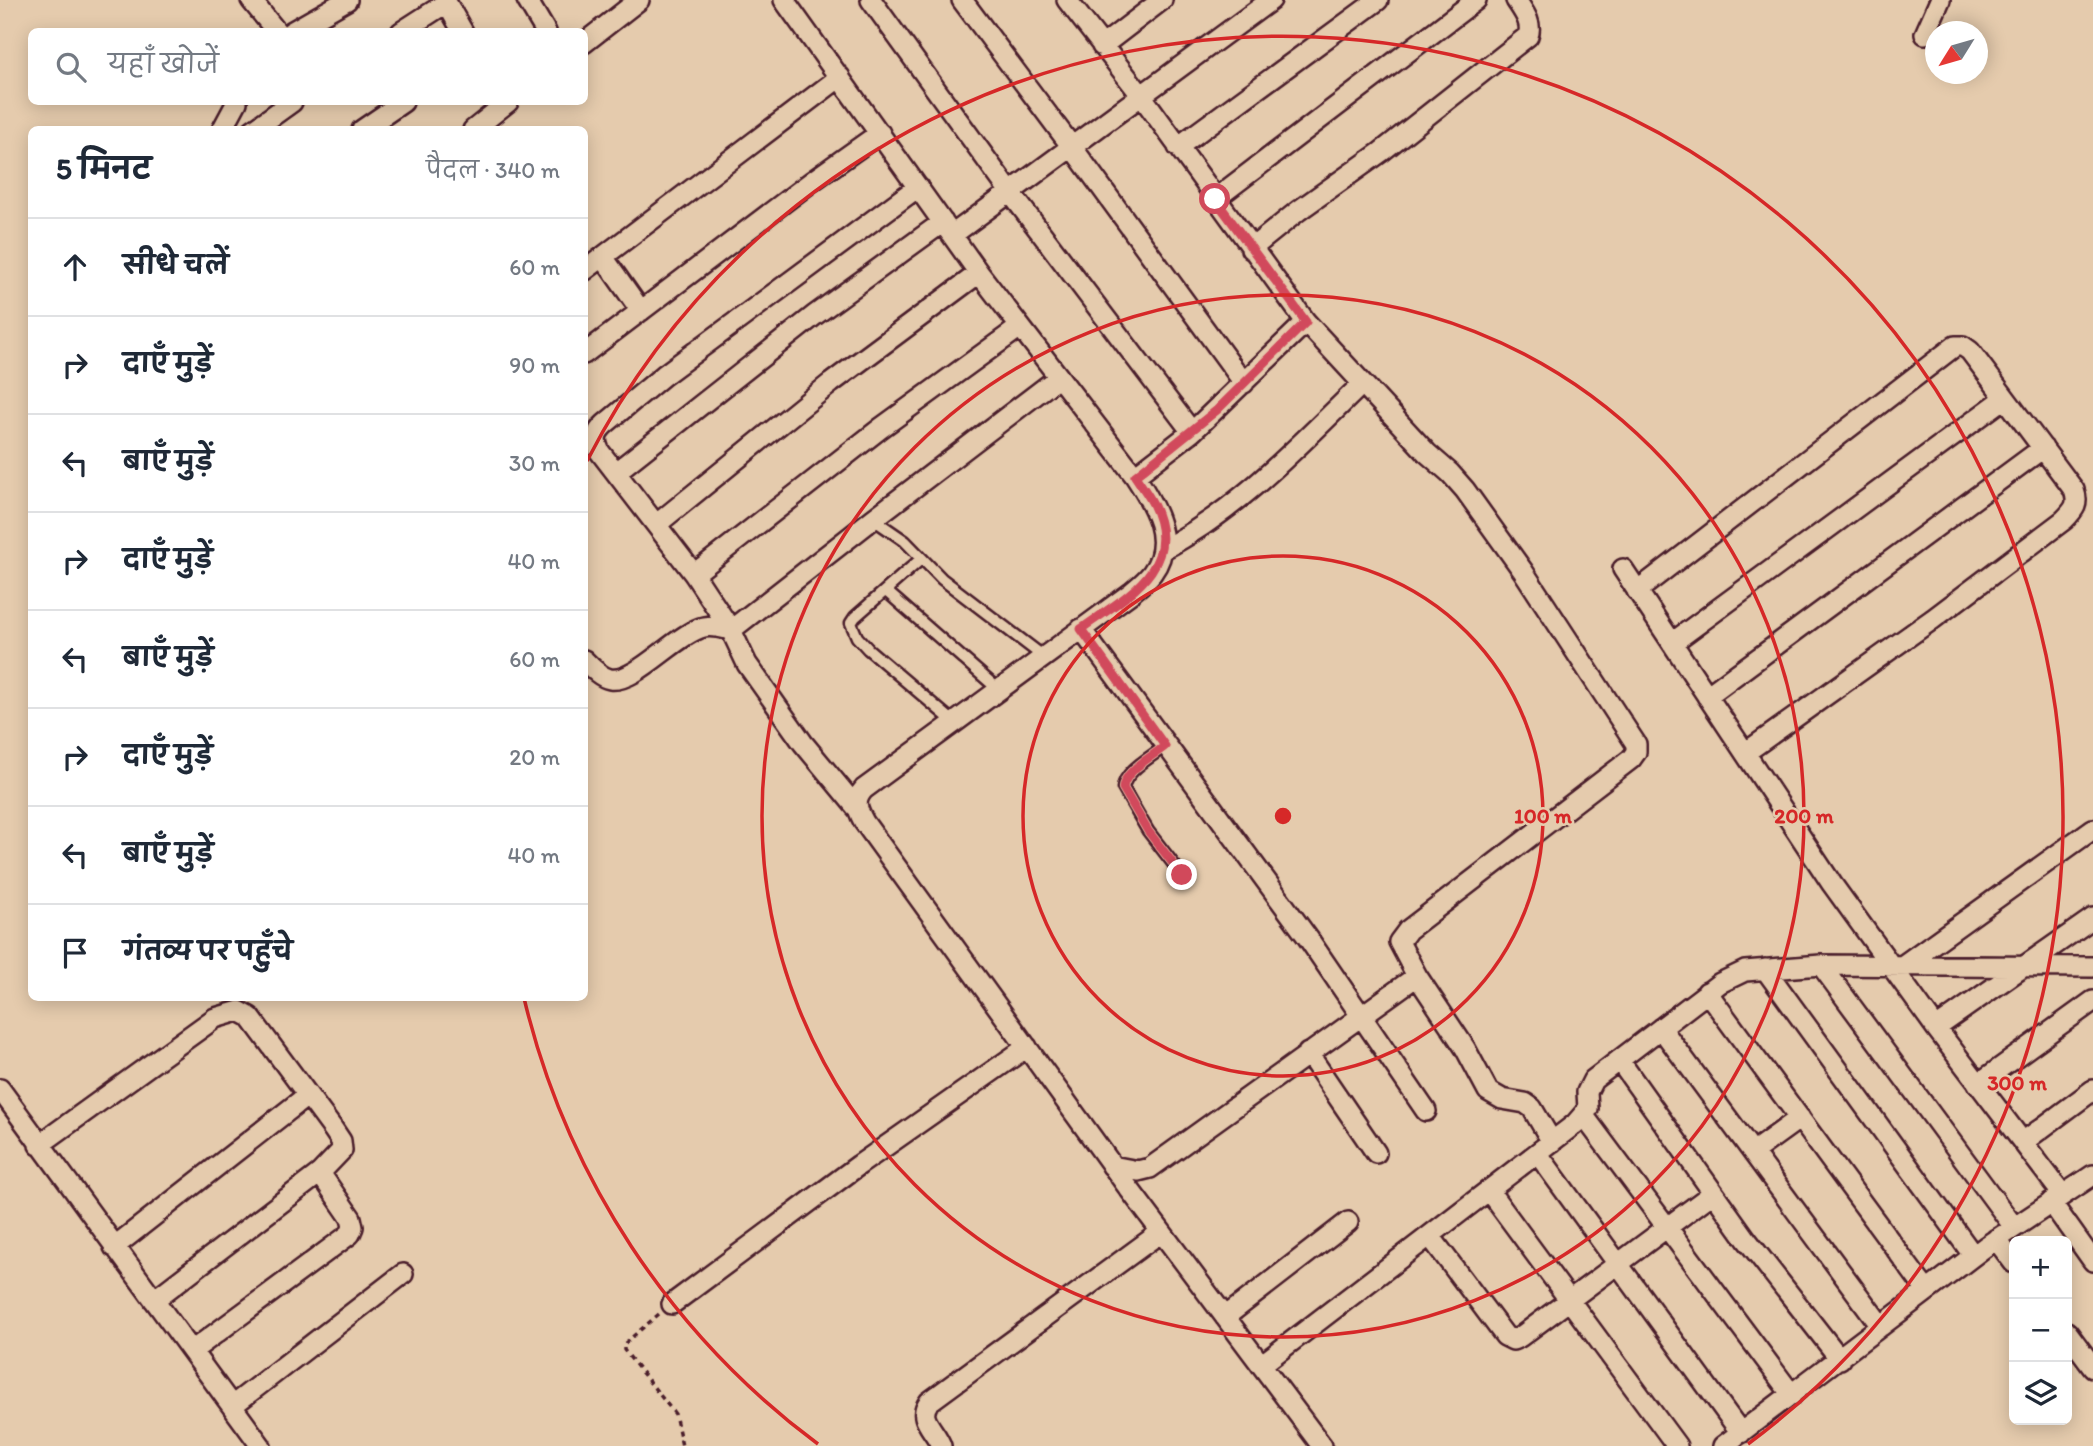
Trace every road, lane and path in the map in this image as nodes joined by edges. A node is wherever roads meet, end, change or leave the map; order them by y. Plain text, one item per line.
1 (251, 0) edge
2 (348, 0) edge
3 (527, 0) edge
4 (639, 0) edge
5 (784, 0) edge
6 (871, 0) edge
7 (962, 0) edge
8 (1067, 0) edge
9 (1162, 0) edge
10 (1271, 0) edge
11 (1378, 0) edge
12 (1476, 0) edge
13 (1516, 0) edge
14 (1940, 0) edge
15 (446, 1) edge
16 (613, 8) edge
17 (1931, 21) edge
18 (275, 28) edge
19 (298, 28) edge
20 (407, 28) edge
21 (461, 28) edge
22 (544, 28) edge
23 (588, 38) edge
24 (1102, 46) junction
25 (840, 77) junction
26 (1141, 95) junction
27 (235, 105) edge
28 (288, 105) edge
29 (399, 105) edge
30 (504, 105) edge
31 (224, 126) edge
32 (259, 126) edge
33 (368, 126) edge
34 (478, 126) edge
35 (880, 133) junction
36 (1072, 146) junction
37 (1178, 146) junction
38 (918, 187) junction
39 (1010, 192) junction
40 (1215, 199) junction
41 (948, 228) junction
42 (1251, 249) junction
43 (603, 257) junction
44 (588, 268) edge
45 (979, 273) junction
46 (641, 311) junction
47 (1306, 322) junction
48 (1020, 327) junction
49 (588, 351) edge
50 (1059, 377) junction
51 (1244, 383) junction
52 (1363, 384) junction
53 (2005, 398) junction
54 (1192, 432) junction
55 (2043, 448) junction
56 (616, 472) junction
57 (1135, 476) junction
58 (873, 519) junction
59 (657, 524) junction
60 (1162, 550) junction
61 (921, 559) junction
62 (1623, 569) dead end
63 (694, 573) junction
64 (886, 591) junction
65 (1637, 591) junction
66 (1081, 629) junction
67 (731, 630) junction
68 (1672, 643) junction
69 (1044, 657) junction
70 (588, 663) edge
71 (999, 690) junction
72 (1707, 696) junction
73 (955, 723) junction
74 (1165, 746) junction
75 (1745, 753) junction
76 (856, 807) junction
77 (2093, 829) edge
78 (1182, 875) dead end
79 (2093, 918) edge
80 (1821, 965) junction
81 (1896, 965) junction
82 (2025, 965) junction
83 (2093, 967) edge
84 (1765, 969) junction
85 (1418, 975) junction
86 (1707, 992) junction
87 (2093, 1001) edge
88 (1361, 1016) junction
89 (1661, 1028) junction
90 (1936, 1028) junction
91 (1027, 1047) junction
92 (1308, 1054) junction
93 (1619, 1060) junction
94 (1978, 1084) junction
95 (0, 1089) edge
96 (2093, 1090) edge
97 (309, 1095) junction
98 (1426, 1111) dead end
99 (1584, 1116) junction
100 (1800, 1118) junction
101 (2022, 1142) junction
102 (39, 1146) junction
103 (1545, 1148) junction
104 (1753, 1152) junction
105 (1376, 1153) dead end
106 (1112, 1166) junction
107 (320, 1173) junction
108 (2093, 1175) edge
109 (1489, 1192) junction
110 (1713, 1192) junction
111 (2057, 1199) junction
112 (1348, 1222) dead end
113 (1666, 1226) junction
114 (2014, 1227) junction
115 (1161, 1232) junction
116 (1430, 1236) junction
117 (1996, 1239) junction
118 (114, 1247) junction
119 (1973, 1255) junction
120 (2009, 1256) edge
121 (2093, 1261) edge
122 (1617, 1263) junction
123 (402, 1274) dead end
124 (1926, 1290) junction
125 (154, 1300) junction
126 (1569, 1300) junction
127 (672, 1304) joint
128 (1225, 1317) junction
129 (1881, 1326) junction
130 (2072, 1339) edge
131 (192, 1351) junction
132 (1840, 1359) junction
133 (1261, 1365) junction
134 (2093, 1367) edge
135 (1792, 1395) junction
136 (232, 1406) junction
137 (1741, 1433) junction
138 (261, 1446) edge
139 (682, 1446) edge
140 (941, 1446) edge
141 (1322, 1446) edge
142 (1677, 1446) edge
143 (1723, 1446) edge

1 - 18 street
2 - 19 street
3 - 22 street
4 - 16 street
5 - 25 street
6 - 39 street
7 - 36 street
8 - 24 street
9 - 24 street
10 - 26 street
11 - 37 street
12 - 40 street
13 - 42 street
14 - 17 street
15 - 20 street
15 - 21 street
16 - 23 street
24 - 26 street
25 - 35 street
25 - 43 street
26 - 36 street
26 - 37 street
27 - 31 street
28 - 32 street
29 - 33 street
30 - 34 street
35 - 38 street
35 - 46 street
36 - 39 street
36 - 51 street
37 - 40 street
38 - 41 street
38 - 56 street
39 - 41 street
39 - 54 street
40 - 42 street
41 - 45 street
41 - 56 street
42 - 47 street
43 - 44 street
43 - 46 street
45 - 48 street
45 - 59 street
46 - 49 street
47 - 51 street
47 - 52 street
48 - 50 street
48 - 63 street
50 - 57 street
50 - 58 street
51 - 54 street
52 - 60 street
52 - 85 street
53 - 55 street
53 - 65 street
53 - 68 street
54 - 57 street
55 - 72 street
55 - 75 street
56 - 59 street
57 - 60 street
58 - 61 lane
58 - 67 street
59 - 63 street
60 - 66 street
61 - 64 lane
61 - 69 lane
62 - 65 street
63 - 67 street
64 - 71 lane
64 - 73 lane
65 - 68 street
66 - 69 street
66 - 74 street
67 - 70 street
67 - 76 street
68 - 72 street
69 - 71 street
71 - 73 street
72 - 75 street
73 - 76 street
74 - 78 lane
74 - 88 street
75 - 81 street
76 - 91 street
77 - 81 street
79 - 82 street
80 - 81 street
80 - 84 street
80 - 114 street
81 - 82 street
81 - 90 street
82 - 83 street
82 - 90 street
84 - 86 street
84 - 119 street
85 - 88 street
85 - 103 street
86 - 89 street
86 - 100 street
87 - 94 street
88 - 92 street
88 - 98 street
89 - 93 street
89 - 104 street
90 - 94 street
91 - 106 street
91 - 127 street
92 - 105 street
92 - 106 street
93 - 99 street
93 - 110 street
94 - 101 street
95 - 102 street
96 - 101 street
97 - 102 street
97 - 107 street
97 - 118 street
99 - 103 street
99 - 113 street
100 - 104 street
100 - 124 street
101 - 111 street
102 - 118 street
103 - 109 street
103 - 122 street
104 - 129 street
106 - 115 street
107 - 125 street
107 - 131 street
108 - 111 street
109 - 116 street
109 - 126 street
110 - 113 street
110 - 132 street
111 - 114 street
111 - 121 street
112 - 128 street
113 - 122 street
113 - 135 street
114 - 117 street
115 - 128 street
115 - 140 street
116 - 126 street
116 - 133 street
117 - 119 street
117 - 120 street
118 - 125 street
119 - 124 street
122 - 126 street
122 - 137 street
123 - 136 street
124 - 129 street
125 - 131 street
126 - 142 street
127 - 139 path
128 - 133 street
129 - 132 street
130 - 134 street
131 - 136 street
132 - 135 street
133 - 141 street
135 - 137 street
136 - 138 street
137 - 143 street

